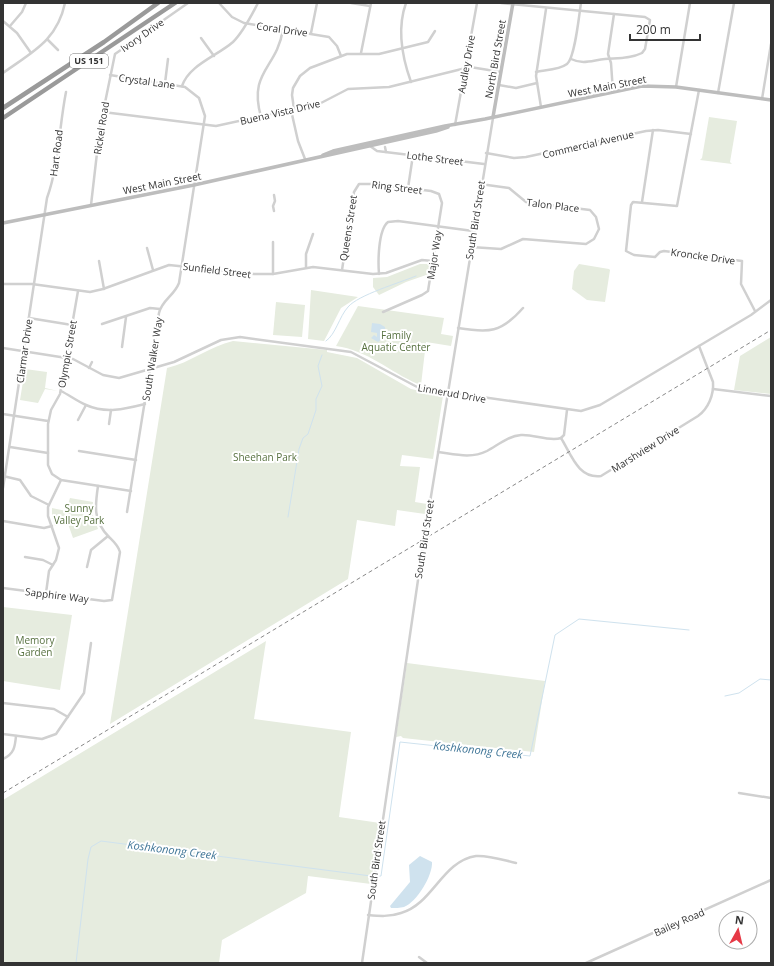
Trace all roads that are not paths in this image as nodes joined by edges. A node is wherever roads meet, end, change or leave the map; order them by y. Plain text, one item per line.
1 (26, 3) edge
2 (65, 3) edge
3 (158, 3) edge
4 (175, 3) edge
5 (188, 3) edge
6 (219, 3) edge
7 (258, 3) edge
8 (317, 3) edge
9 (351, 3) edge
10 (406, 3) edge
11 (477, 3) edge
12 (501, 3) edge
13 (581, 3) edge
14 (690, 3) edge
15 (734, 3) edge
16 (370, 4) edge
17 (513, 4) edge
18 (546, 8) junction
19 (580, 12) junction
20 (614, 14) junction
21 (3, 21) edge
22 (247, 24) junction
23 (10, 26) junction
24 (283, 29) junction
25 (435, 31) dead end
26 (311, 33) junction
27 (201, 38) dead end
28 (48, 40) junction
29 (771, 44) edge
30 (403, 48) junction
31 (58, 50) dead end
32 (31, 53) junction
33 (116, 53) joint
34 (361, 53) junction
35 (214, 56) junction
36 (341, 56) junction
37 (571, 58) junction
38 (168, 59) dead end
39 (610, 59) junction
40 (465, 68) junction
41 (3, 72) edge
42 (501, 72) junction
43 (536, 72) junction
44 (110, 76) junction
45 (411, 82) junction
46 (165, 83) junction
47 (537, 83) junction
48 (499, 85) junction
49 (182, 86) junction
50 (676, 87) junction
51 (699, 90) junction
52 (66, 92) dead end
53 (612, 92) junction
54 (718, 93) junction
55 (762, 99) junction
56 (771, 100) edge
57 (542, 107) junction
58 (3, 108) edge
59 (292, 110) junction
60 (103, 112) junction
61 (261, 117) junction
62 (493, 117) junction
63 (3, 118) edge
64 (455, 125) junction
65 (204, 126) junction
66 (448, 126) junction
67 (653, 130) junction
68 (691, 134) junction
69 (370, 146) junction
70 (385, 147) dead end
71 (386, 152) junction
72 (486, 153) junction
73 (413, 155) junction
74 (323, 156) junction
75 (306, 159) junction
76 (484, 164) junction
77 (480, 184) junction
78 (194, 185) junction
79 (357, 186) joint
80 (408, 188) junction
81 (438, 194) joint
82 (274, 195) dead end
83 (642, 202) junction
84 (91, 205) junction
85 (274, 211) dead end
86 (45, 214) junction
87 (3, 223) edge
88 (439, 227) junction
89 (473, 231) junction
90 (313, 234) dead end
91 (272, 242) dead end
92 (470, 247) junction
93 (147, 248) dead end
94 (98, 261) dead end
95 (433, 261) junction
96 (182, 265) junction
97 (306, 267) junction
98 (153, 270) junction
99 (342, 270) junction
100 (273, 274) junction
101 (379, 274) junction
102 (3, 284) edge
103 (34, 284) junction
104 (104, 289) junction
105 (78, 291) junction
106 (771, 300) edge
107 (523, 308) dead end
108 (160, 309) junction
109 (383, 312) dead end
110 (756, 312) junction
111 (126, 317) junction
112 (29, 318) junction
113 (102, 324) dead end
114 (72, 325) junction
115 (458, 328) junction
116 (699, 346) junction
117 (122, 347) dead end
118 (3, 348) edge
119 (24, 352) junction
120 (66, 358) junction
121 (92, 362) dead end
122 (89, 368) junction
123 (150, 370) junction
124 (713, 389) junction
125 (61, 391) junction
126 (447, 393) junction
127 (771, 396) edge
128 (145, 404) junction
129 (86, 405) junction
130 (111, 410) junction
131 (567, 410) junction
132 (3, 414) edge
133 (14, 415) junction
134 (78, 420) dead end
135 (48, 421) junction
136 (109, 424) dead end
137 (561, 438) junction
138 (10, 447) junction
139 (80, 451) dead end
140 (438, 452) junction
141 (48, 453) junction
142 (136, 460) junction
143 (4, 476) edge
144 (61, 480) junction
145 (98, 486) junction
146 (3, 488) edge
147 (131, 491) junction
148 (49, 505) junction
149 (127, 512) dead end
150 (3, 521) edge
151 (52, 526) junction
152 (108, 536) junction
153 (25, 557) dead end
154 (53, 565) junction
155 (87, 567) dead end
156 (3, 588) edge
157 (46, 594) junction
158 (91, 643) dead end
159 (3, 703) edge
160 (68, 717) junction
161 (3, 734) edge
162 (16, 736) junction
163 (3, 759) edge
164 (739, 793) dead end
165 (771, 798) edge
166 (516, 863) dead end
167 (771, 880) edge
168 (368, 915) junction
169 (420, 957) dead end
170 (362, 963) edge
171 (427, 963) edge
172 (586, 963) edge

1 - 23 street
2 - 28 street
3 - 58 highway, US 151
4 - 63 highway, US 151
5 - 33 street, Ivory Drive
6 - 22 street, Coral Drive
7 - 22 street
8 - 26 street
9 - 16 street
10 - 30 street
11 - 40 street, Audley Drive
12 - 17 street
13 - 19 street
14 - 50 street
15 - 54 street
16 - 34 street
17 - 18 street
17 - 42 main road, North Bird Street
18 - 19 street
18 - 43 street
19 - 20 street
19 - 37 street
20 - 39 street
20 - 39 street
21 - 23 street
22 - 24 street, Coral Drive
22 - 35 street
23 - 32 street
24 - 26 street, Coral Drive
24 - 61 street
25 - 30 street
26 - 36 street, Coral Drive
27 - 35 street
28 - 31 street
28 - 32 street
29 - 55 street
30 - 34 street
30 - 45 street
32 - 41 street
33 - 44 street, Rickel Road
34 - 36 street
35 - 49 street
36 - 59 street
37 - 39 street
37 - 43 street
38 - 46 street
39 - 53 street
40 - 42 street, Buena Vista Drive
40 - 45 street, Buena Vista Drive
40 - 64 street, Audley Drive
42 - 48 main road, North Bird Street
43 - 47 street
44 - 46 street, Crystal Lane
44 - 60 street, Rickel Road
45 - 59 street, Buena Vista Drive
46 - 49 street, Crystal Lane
47 - 48 street
47 - 57 street
48 - 62 main road, North Bird Street
49 - 65 street, Crystal Lane
50 - 51 main road, West Main Street
50 - 53 main road, West Main Street
51 - 54 main road, West Main Street
51 - 68 street
52 - 86 street, Hart Road
53 - 57 main road, West Main Street
54 - 55 main road, West Main Street
55 - 56 main road, West Main Street
57 - 62 main road, West Main Street
59 - 61 street, Buena Vista Drive
59 - 75 street
60 - 65 street, Buena Vista Drive
60 - 84 street, Rickel Road
61 - 65 street, Buena Vista Drive
62 - 64 main road, West Main Street
62 - 72 street, South Bird Street
64 - 66 main road, West Main Street
65 - 78 street, Crystal Lane
66 - 69 main road, West Main Street
66 - 74 main road, West Main Street
67 - 68 street, Commercial Avenue
67 - 72 street, Commercial Avenue
67 - 83 street
68 - 83 street
69 - 71 street, Lothe Street
69 - 74 main road, West Main Street
70 - 71 street
71 - 73 street, Lothe Street
72 - 76 street, South Bird Street
73 - 76 street, Lothe Street
73 - 80 street
74 - 75 main road, West Main Street
75 - 78 main road, West Main Street
76 - 77 street, South Bird Street
77 - 89 street, South Bird Street
77 - 92 street, Talon Place
78 - 84 main road, West Main Street
78 - 96 street, South Walker Way
79 - 80 street, Ring Street
79 - 99 street, Queens Street
80 - 81 street, Ring Street
81 - 88 street, Major Way
82 - 85 street
83 - 110 street, Kroncke Drive
84 - 86 main road, West Main Street
86 - 87 main road, West Main Street
86 - 103 street, Clarmar Drive
88 - 89 street
88 - 95 street, Major Way
88 - 101 street
89 - 92 street, South Bird Street
90 - 97 street
91 - 100 street
92 - 115 street, South Bird Street
93 - 98 street
94 - 104 street
95 - 101 street, Sunfield Street
95 - 109 street, Major Way
96 - 98 street, Sunfield Street
96 - 100 street, Sunfield Street
96 - 108 street, South Walker Way
97 - 99 street, Sunfield Street
97 - 100 street, Sunfield Street
98 - 104 street, Sunfield Street
99 - 101 street, Sunfield Street
102 - 103 street, Sunfield Street
103 - 105 street, Sunfield Street
103 - 112 street, Clarmar Drive
104 - 105 street, Sunfield Street
105 - 114 street, Olympic Street
106 - 110 street, Linnerud Drive
107 - 115 street
108 - 111 street
108 - 123 street, South Walker Way
110 - 116 street, Linnerud Drive
111 - 113 street
111 - 117 street
112 - 114 street
112 - 119 street, Clarmar Drive
114 - 120 street, Olympic Street
115 - 126 street, South Bird Street
116 - 124 street
116 - 131 street, Linnerud Drive
118 - 119 street, Linnerud Drive
119 - 120 street, Linnerud Drive
119 - 133 street, Clarmar Drive
120 - 122 street, Linnerud Drive
120 - 125 street, Olympic Street
121 - 122 street
122 - 123 street, Linnerud Drive
123 - 126 street, Linnerud Drive
123 - 128 street, South Walker Way
124 - 127 street
124 - 137 street, Marshview Drive
125 - 129 street
125 - 135 street, Olympic Street
126 - 131 street, Linnerud Drive
126 - 140 street, South Bird Street
128 - 130 street
128 - 142 street, South Walker Way
129 - 130 street
129 - 134 street
130 - 136 street
131 - 137 street
132 - 133 street
133 - 135 street
133 - 138 street, Clarmar Drive
135 - 141 street, Olympic Street
137 - 140 street
138 - 141 street
138 - 143 street, Clarmar Drive
139 - 142 street
140 - 168 street, South Bird Street
141 - 144 street, Olympic Street
142 - 147 street, South Walker Way
143 - 146 street, Clarmar Drive
143 - 148 street
144 - 145 street
144 - 148 street
145 - 147 street
145 - 152 street
147 - 149 street, South Walker Way
148 - 151 street
150 - 151 street
151 - 154 street
152 - 155 street
152 - 157 street, Sapphire Way
153 - 154 street
154 - 157 street
156 - 157 street, Sapphire Way
158 - 160 street
159 - 160 street
160 - 162 street
161 - 162 street
162 - 163 street
164 - 165 street
166 - 168 street
167 - 172 street, Bailey Road
168 - 170 street, South Bird Street
169 - 171 street

